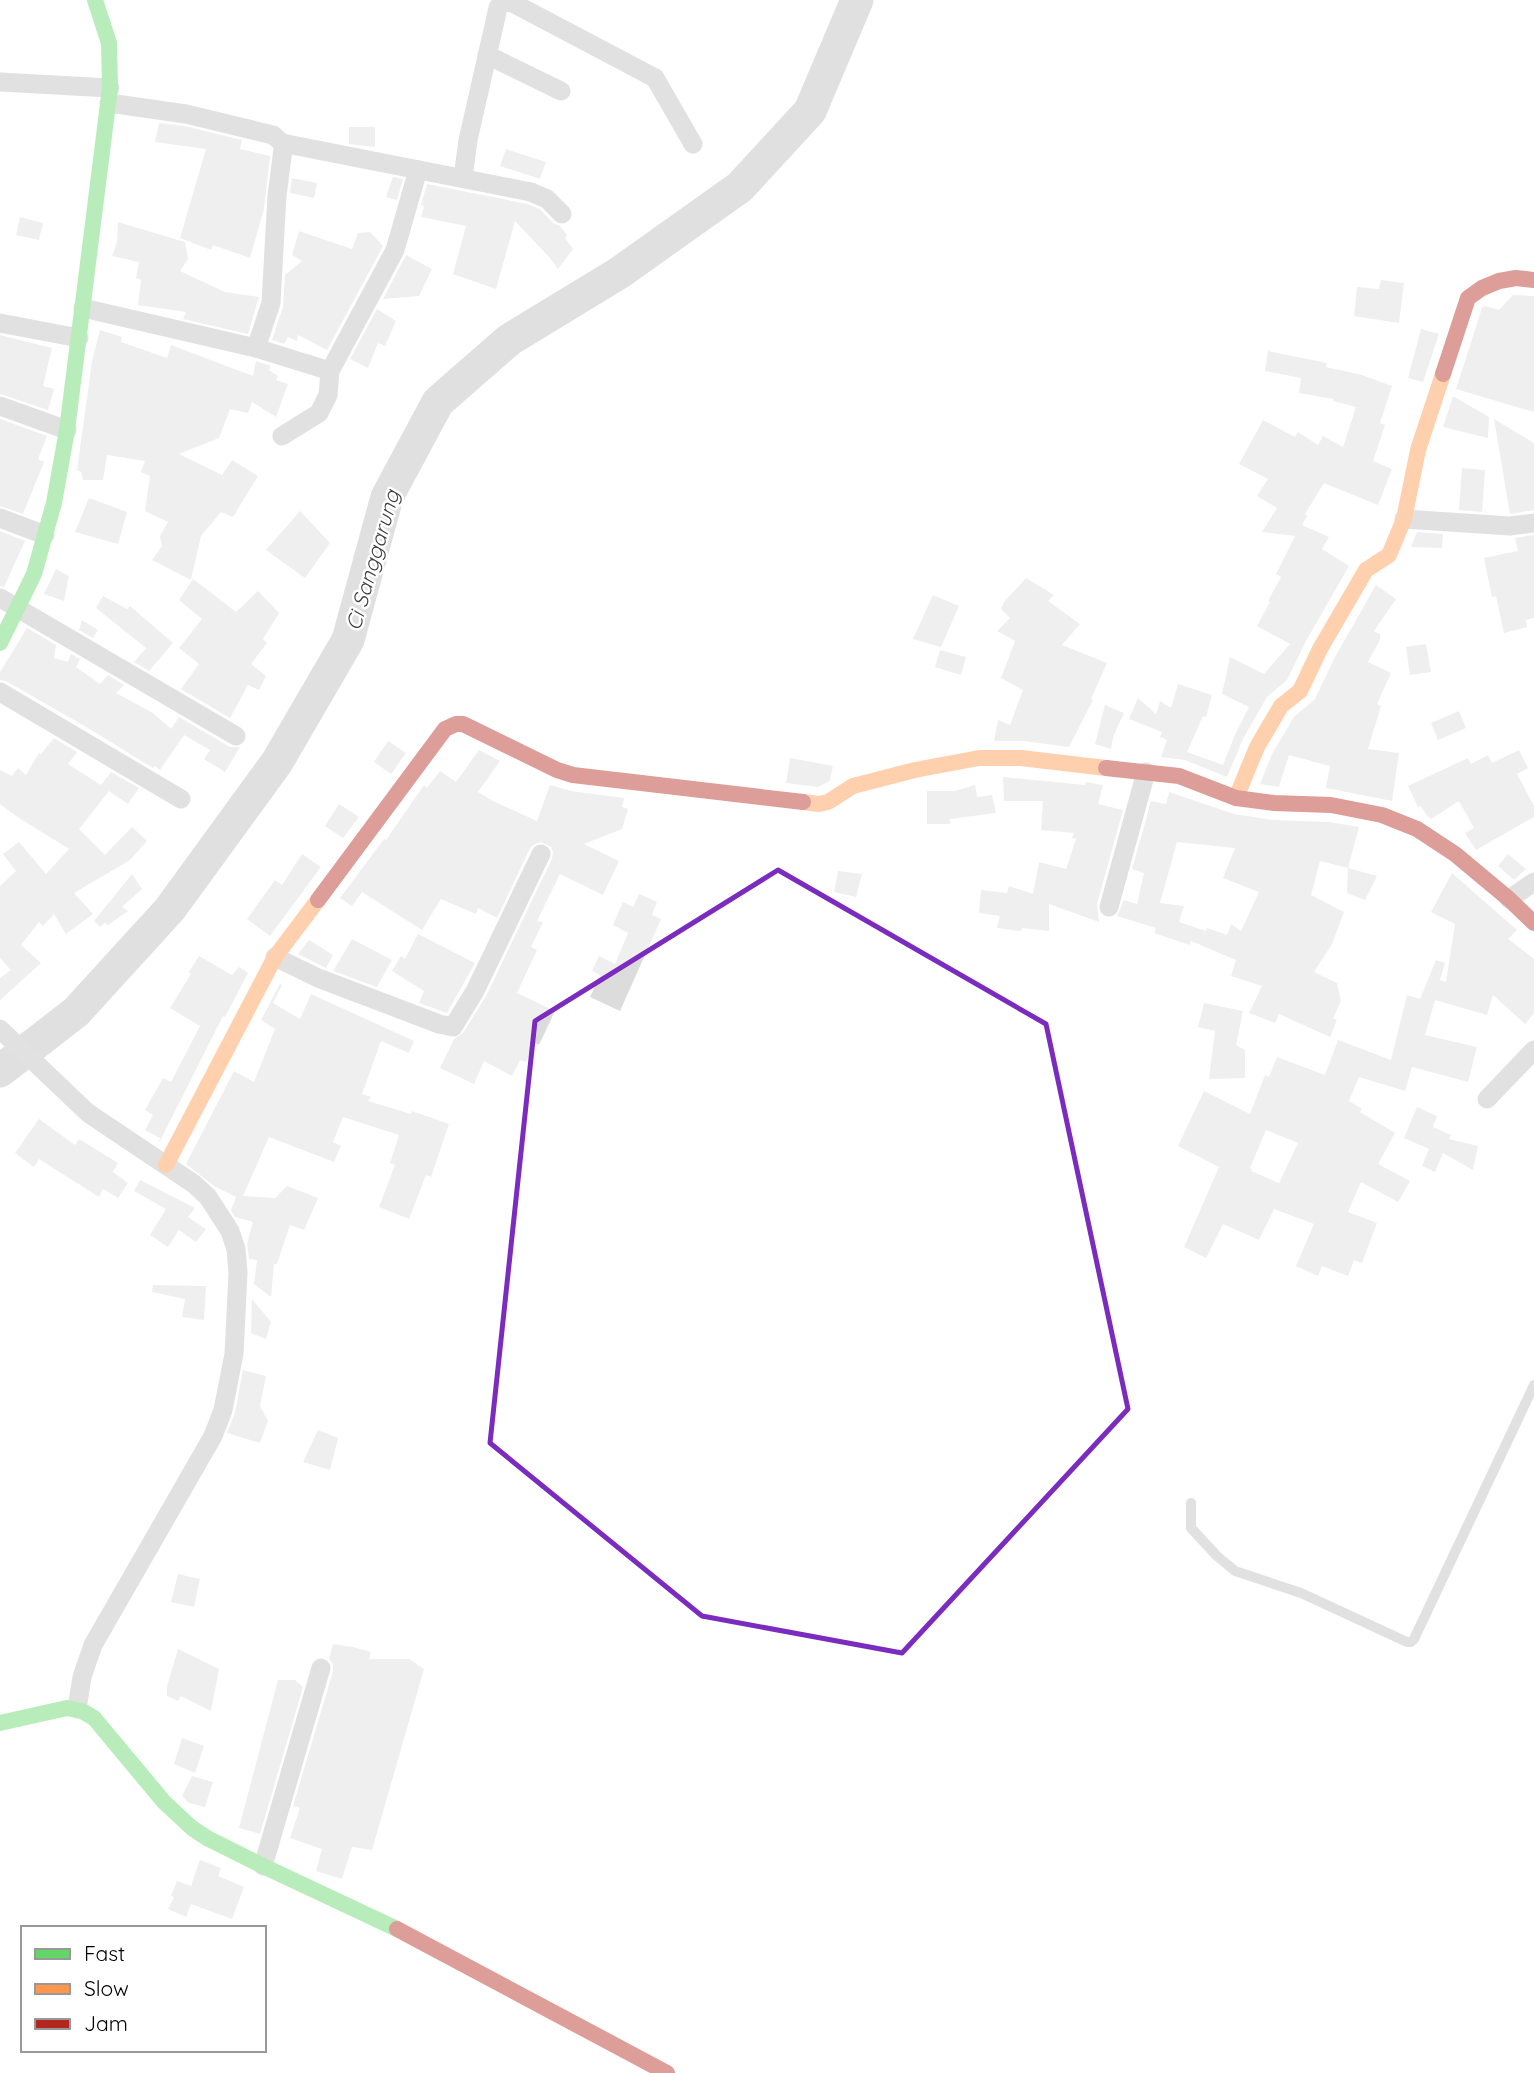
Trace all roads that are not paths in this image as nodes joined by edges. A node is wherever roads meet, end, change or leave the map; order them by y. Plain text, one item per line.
1 (95, 0) edge
2 (487, 55) junction
3 (0, 82) edge
4 (561, 91) dead end
5 (109, 96) junction
6 (282, 143) junction
7 (693, 144) dead end
8 (418, 170) junction
9 (463, 178) junction
10 (562, 214) dead end
11 (1534, 279) edge
12 (83, 308) junction
13 (0, 323) edge
14 (79, 338) junction
15 (256, 348) junction
16 (330, 371) junction
17 (0, 406) edge
18 (67, 430) junction
19 (282, 436) dead end
20 (0, 518) edge
21 (1404, 519) junction
22 (1534, 523) edge
23 (45, 535) junction
24 (0, 598) edge
25 (18, 609) junction
26 (0, 643) edge
27 (0, 692) edge
28 (236, 736) dead end
29 (1146, 772) junction
30 (1236, 798) junction
31 (181, 799) dead end
32 (541, 854) dead end
33 (1534, 882) edge
34 (1509, 900) junction
35 (1109, 907) dead end
36 (1534, 923) edge
37 (275, 957) junction
38 (0, 1029) edge
39 (1534, 1050) edge
40 (1487, 1099) dead end
41 (166, 1165) junction
42 (1534, 1385) edge
43 (1191, 1503) dead end
44 (321, 1668) dead end
45 (77, 1709) junction
46 (0, 1723) edge
47 (263, 1866) junction
48 (667, 2073) edge

1 - 5 street
2 - 4 street
2 - 7 street
2 - 9 street
3 - 5 street
5 - 6 street
5 - 12 street
6 - 8 street
6 - 15 street
8 - 9 street
8 - 16 street
9 - 10 street
11 - 21 street
12 - 14 street
12 - 15 street
13 - 14 street
14 - 18 street
15 - 16 street
16 - 19 street
17 - 18 street
18 - 23 street
20 - 23 street
21 - 22 street
21 - 30 street
23 - 25 street
24 - 25 street
25 - 26 street
25 - 28 street
27 - 31 street
29 - 30 street
29 - 35 street
29 - 37 street
30 - 34 street
32 - 37 street
33 - 34 street
34 - 36 street
37 - 41 street
38 - 41 street
39 - 40 street
41 - 45 street
42 - 43 lane
44 - 47 street
45 - 46 street
45 - 47 street
47 - 48 street

